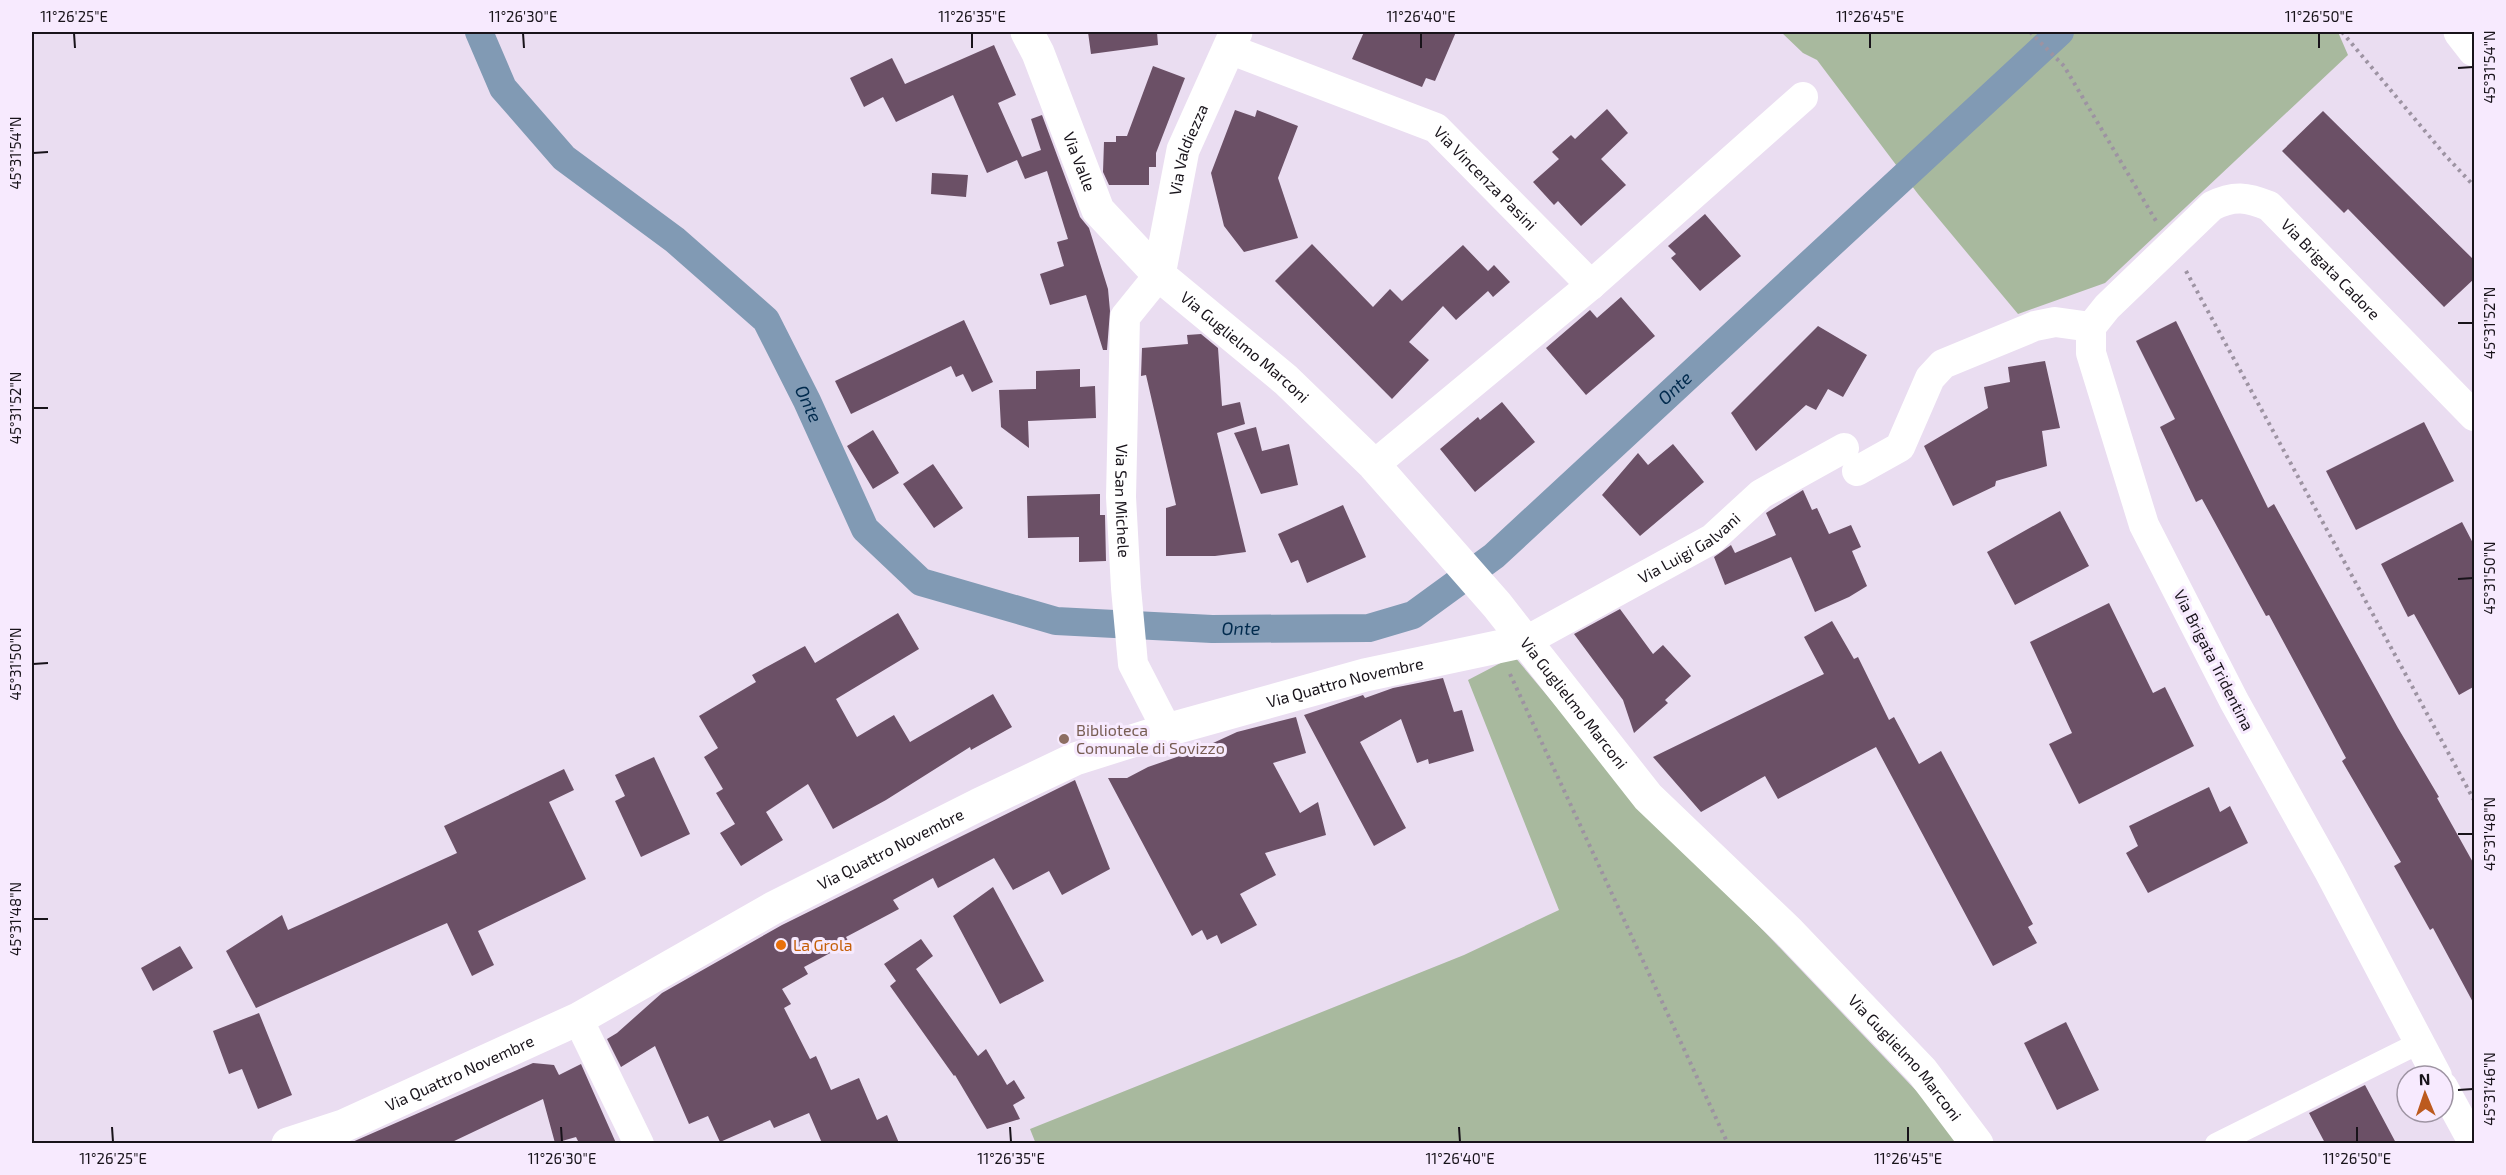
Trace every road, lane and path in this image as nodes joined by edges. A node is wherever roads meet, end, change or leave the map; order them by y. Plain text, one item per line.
1 (2030, 32) edge
2 (2342, 32) edge
3 (2460, 32) edge
4 (1037, 39) edge
5 (1233, 40) edge
6 (2475, 50) edge
7 (1803, 97) dead end
8 (2475, 186) edge
9 (2172, 247) junction
10 (1159, 274) junction
11 (1591, 285) junction
12 (2091, 327) junction
13 (2475, 416) edge
14 (1374, 465) junction
15 (1512, 645) junction
16 (1167, 730) junction
17 (2475, 800) edge
18 (578, 1019) junction
19 (2419, 1043) junction
20 (2430, 1064) edge
21 (2455, 1109) edge
22 (288, 1143) edge
23 (639, 1143) edge
24 (1728, 1143) edge
25 (1977, 1143) edge
26 (2216, 1143) edge
27 (2474, 1143) edge

1 - 9 path
2 - 8 path
3 - 6 street
4 - 10 street, Via Valle
5 - 10 street, Via Valdiezza
5 - 11 street, Via Vincenza Pasini
7 - 11 street
9 - 12 street
9 - 13 street, Via Brigata Cadore
9 - 17 path
10 - 14 street, Via Guglielmo Marconi
10 - 16 street, Via San Michele
11 - 14 street
12 - 15 street, Via Luigi Galvani
12 - 19 street, Via Brigata Tridentina
14 - 15 street, Via Guglielmo Marconi
15 - 16 street, Via Quattro Novembre
15 - 24 path
15 - 25 street, Via Guglielmo Marconi
16 - 18 street, Via Quattro Novembre
18 - 22 street, Via Quattro Novembre
18 - 23 street
19 - 20 street, Via Brigata Tridentina
19 - 26 street
21 - 27 street

